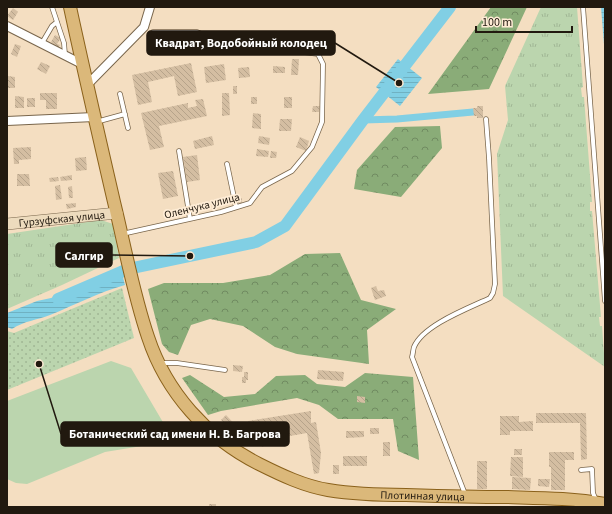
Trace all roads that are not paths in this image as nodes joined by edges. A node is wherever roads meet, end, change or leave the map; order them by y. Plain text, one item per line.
1 (52, 7) edge
2 (70, 7) edge
3 (150, 7) edge
4 (583, 7) edge
5 (57, 22) junction
6 (7, 26) edge
7 (153, 32) dead end
8 (42, 44) junction
9 (65, 56) junction
10 (82, 64) junction
11 (87, 84) junction
12 (120, 94) dead end
13 (125, 114) junction
14 (95, 119) junction
15 (486, 119) dead end
16 (7, 122) edge
17 (128, 128) dead end
18 (179, 151) dead end
19 (227, 164) dead end
20 (236, 207) junction
21 (117, 212) junction
22 (190, 219) junction
23 (7, 224) edge
24 (122, 234) junction
25 (605, 301) edge
26 (159, 363) junction
27 (225, 370) dead end
28 (581, 470) dead end
29 (466, 497) junction
30 (601, 504) edge

1 - 5 lane
2 - 10 main road, Плотинная улица
3 - 11 street
4 - 25 lane
5 - 8 lane
5 - 9 lane
6 - 8 street
7 - 20 lane, Оленчука улица
8 - 9 street
9 - 10 street
10 - 11 main road, Плотинная улица
11 - 14 main road, Плотинная улица
12 - 13 lane
13 - 14 lane
13 - 17 lane
14 - 16 street
14 - 21 main road, Плотинная улица
15 - 29 lane
18 - 22 lane
19 - 20 lane
20 - 22 lane, Оленчука улица
21 - 23 main road, Гурзуфская улица
21 - 24 main road, Плотинная улица
22 - 24 lane, Оленчука улица
24 - 26 main road, Плотинная улица
26 - 27 lane
26 - 29 main road, Плотинная улица
28 - 30 lane
29 - 30 main road, Плотинная улица

